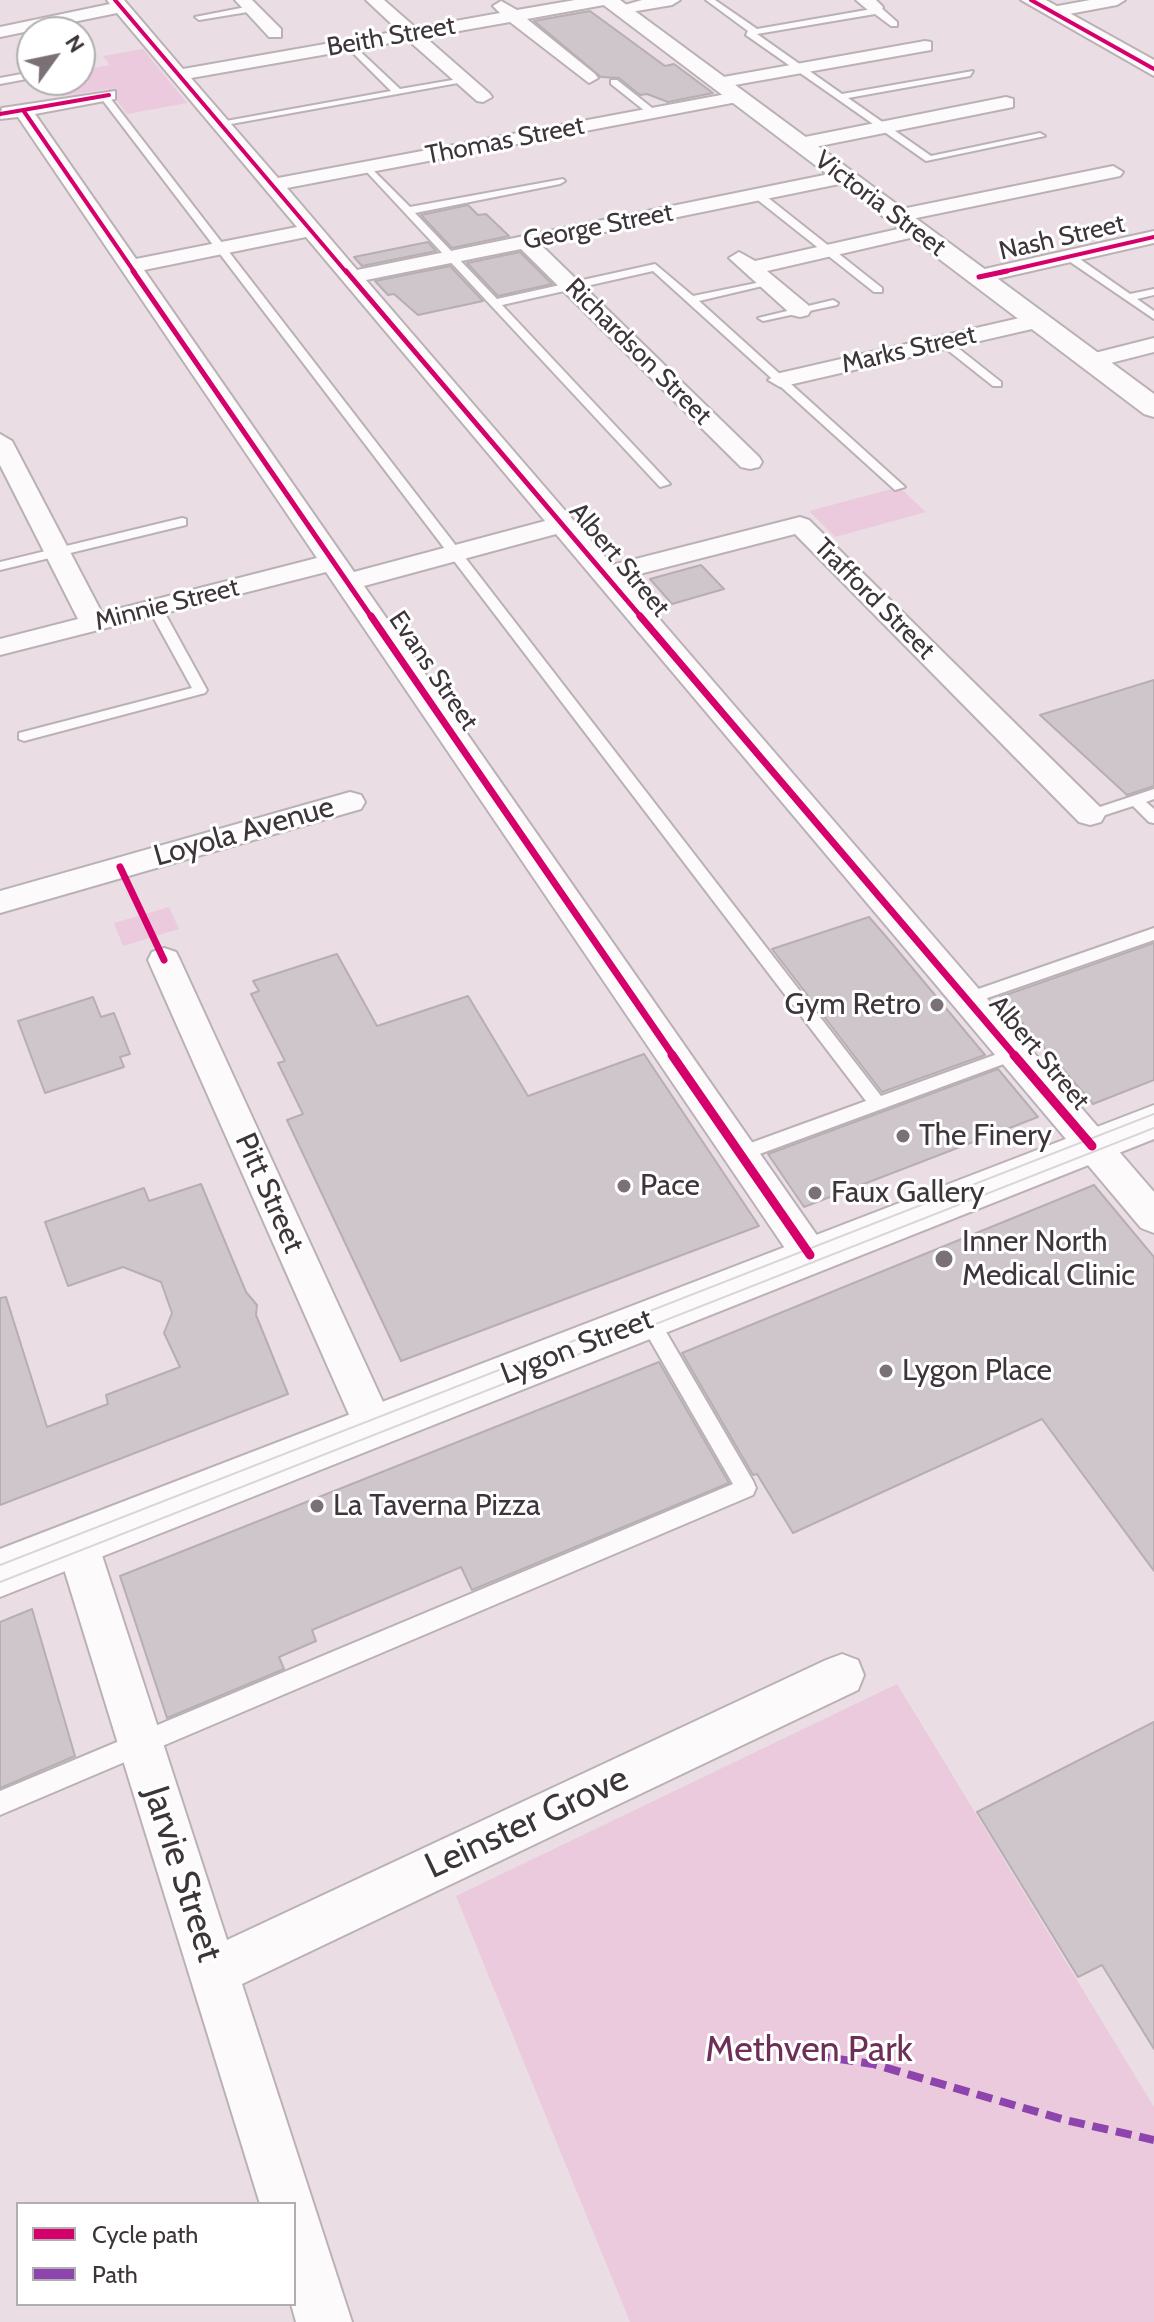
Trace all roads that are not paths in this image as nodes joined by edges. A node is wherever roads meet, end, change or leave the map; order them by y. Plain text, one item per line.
1 (374, 0) edge
2 (493, 0) edge
3 (672, 0) edge
4 (710, 0) edge
5 (1031, 0) edge
6 (1117, 0) edge
7 (610, 3) edge
8 (118, 4) edge
9 (247, 4) edge
10 (872, 6) edge
11 (1053, 12) junction
12 (70, 16) edge
13 (513, 16) junction
14 (199, 17) dead end
15 (894, 24) dead end
16 (755, 32) junction
17 (275, 33) dead end
18 (411, 34) junction
19 (350, 45) junction
20 (925, 46) dead end
21 (799, 68) junction
22 (1154, 69) edge
23 (179, 75) junction
24 (589, 78) dead end
25 (980, 79) dead end
26 (464, 81) junction
27 (614, 82) dead end
28 (728, 90) junction
29 (397, 92) junction
30 (106, 96) joint
31 (483, 97) dead end
32 (840, 97) junction
33 (1006, 103) dead end
34 (11, 112) edge
35 (653, 113) junction
36 (220, 123) junction
37 (884, 127) junction
38 (1040, 136) dead end
39 (800, 144) junction
40 (367, 167) junction
41 (1113, 172) dead end
42 (844, 177) junction
43 (560, 181) dead end
44 (273, 185) junction
45 (758, 195) junction
46 (408, 211) junction
47 (907, 223) junction
48 (311, 230) junction
49 (1154, 237) edge
50 (526, 242) junction
51 (219, 248) junction
52 (829, 251) junction
53 (452, 257) junction
54 (1070, 257) junction
55 (130, 266) junction
56 (752, 269) junction
57 (352, 277) junction
58 (979, 277) junction
59 (571, 286) junction
60 (878, 290) dead end
61 (1154, 292) edge
62 (1128, 298) junction
63 (690, 300) junction
64 (494, 303) junction
65 (833, 303) dead end
66 (800, 310) junction
67 (1154, 316) edge
68 (763, 318) dead end
69 (1037, 321) junction
70 (944, 342) junction
71 (1154, 345) edge
72 (1091, 361) junction
73 (780, 380) junction
74 (997, 384) dead end
75 (1154, 408) edge
76 (0, 441) edge
77 (750, 462) dead end
78 (664, 484) dead end
79 (899, 487) dead end
80 (182, 522) dead end
81 (562, 524) junction
82 (57, 552) junction
83 (454, 553) junction
84 (0, 566) edge
85 (340, 572) junction
86 (606, 575) junction
87 (155, 608) junction
88 (94, 623) junction
89 (0, 647) edge
90 (24, 736) dead end
91 (1154, 794) edge
92 (1136, 800) junction
93 (350, 802) dead end
94 (1090, 815) joint
95 (1154, 818) edge
96 (0, 902) edge
97 (1154, 934) edge
98 (164, 960) dead end
99 (967, 999) junction
100 (1014, 1054) junction
101 (878, 1104) junction
102 (1154, 1121) edge
103 (1092, 1146) junction
104 (740, 1154) junction
105 (1154, 1218) edge
106 (810, 1255) junction
107 (648, 1319) junction
108 (374, 1426) junction
109 (77, 1543) junction
110 (0, 1573) edge
111 (842, 1675) dead end
112 (140, 1741) junction
113 (0, 1803) edge
114 (213, 1972) junction
115 (286, 2202) edge
116 (296, 2233) edge
117 (324, 2322) edge

1 - 18 street
2 - 13 street
3 - 7 street, Beith Street
4 - 16 lane
5 - 11 street
6 - 11 street
7 - 13 street, Beith Street
7 - 28 street, Victoria Street
8 - 12 street
8 - 23 street, Albert Street
9 - 14 lane
9 - 17 street
10 - 15 lane
10 - 16 lane
11 - 22 street
13 - 18 street, Beith Street
13 - 24 street
16 - 21 lane
18 - 19 street, Beith Street
18 - 26 street
19 - 23 street, Beith Street
19 - 29 lane
20 - 21 street, Thomas Street
21 - 28 street, Thomas Street
21 - 32 lane
23 - 36 street, Albert Street
25 - 32 lane
26 - 29 lane
26 - 31 street
27 - 35 lane
28 - 35 street, Thomas Street
28 - 39 street, Victoria Street
29 - 36 lane
30 - 34 street
30 - 51 lane
32 - 37 lane
33 - 37 street
34 - 55 street, Evans Street
35 - 40 street, Thomas Street
36 - 44 street, Albert Street
37 - 38 lane
37 - 39 street
39 - 42 street, Victoria Street
40 - 44 street, Thomas Street
40 - 46 lane
41 - 47 street
42 - 45 street, George Street
42 - 47 street, Victoria Street
43 - 46 lane
44 - 48 street, Albert Street
45 - 50 street, George Street
45 - 52 lane
46 - 53 lane
47 - 52 street
47 - 58 street, Victoria Street
48 - 51 street
48 - 57 street, Albert Street
49 - 54 street, Nash Street
50 - 53 street, George Street
50 - 59 street, Richardson Street
51 - 55 street
51 - 83 lane
52 - 56 street
52 - 60 lane
53 - 57 street, George Street
53 - 64 lane
54 - 58 street, Nash Street
54 - 62 lane
55 - 85 street, Evans Street
56 - 63 lane
56 - 66 street
57 - 81 street, Albert Street
58 - 69 street, Victoria Street
59 - 63 lane
59 - 64 lane
59 - 77 street, Richardson Street
61 - 62 lane
62 - 67 lane
63 - 73 lane
64 - 78 lane
65 - 66 lane
66 - 68 lane
69 - 70 street, Marks Street
69 - 72 street, Victoria Street
70 - 73 street, Marks Street
70 - 74 lane
71 - 72 street
72 - 75 street, Victoria Street
73 - 79 lane
76 - 82 street
80 - 82 lane
81 - 83 street, Minnie Street
81 - 86 street, Albert Street
82 - 84 lane
82 - 88 street
83 - 85 street, Minnie Street
83 - 101 lane
85 - 87 street, Minnie Street
85 - 104 street, Evans Street
86 - 94 street, Trafford Street
86 - 99 street, Albert Street
87 - 88 street, Minnie Street
87 - 90 lane
88 - 89 street, Minnie Street
91 - 92 lane
92 - 94 lane
92 - 95 lane
93 - 96 street, Loyola Avenue
97 - 99 lane
98 - 108 street, Pitt Street
99 - 100 street, Albert Street
100 - 101 lane
100 - 103 street, Albert Street
101 - 104 lane
102 - 103 street, Lygon Street
103 - 105 street, Albert Street
103 - 106 street, Lygon Street
104 - 106 street, Evans Street
106 - 107 street, Lygon Street
107 - 108 street, Lygon Street
107 - 112 lane
108 - 109 street, Lygon Street
109 - 110 street, Lygon Street
109 - 112 street, Jarvie Street
111 - 114 street, Leinster Grove
112 - 113 lane
112 - 114 street, Jarvie Street
114 - 115 street, Jarvie Street
116 - 117 street

